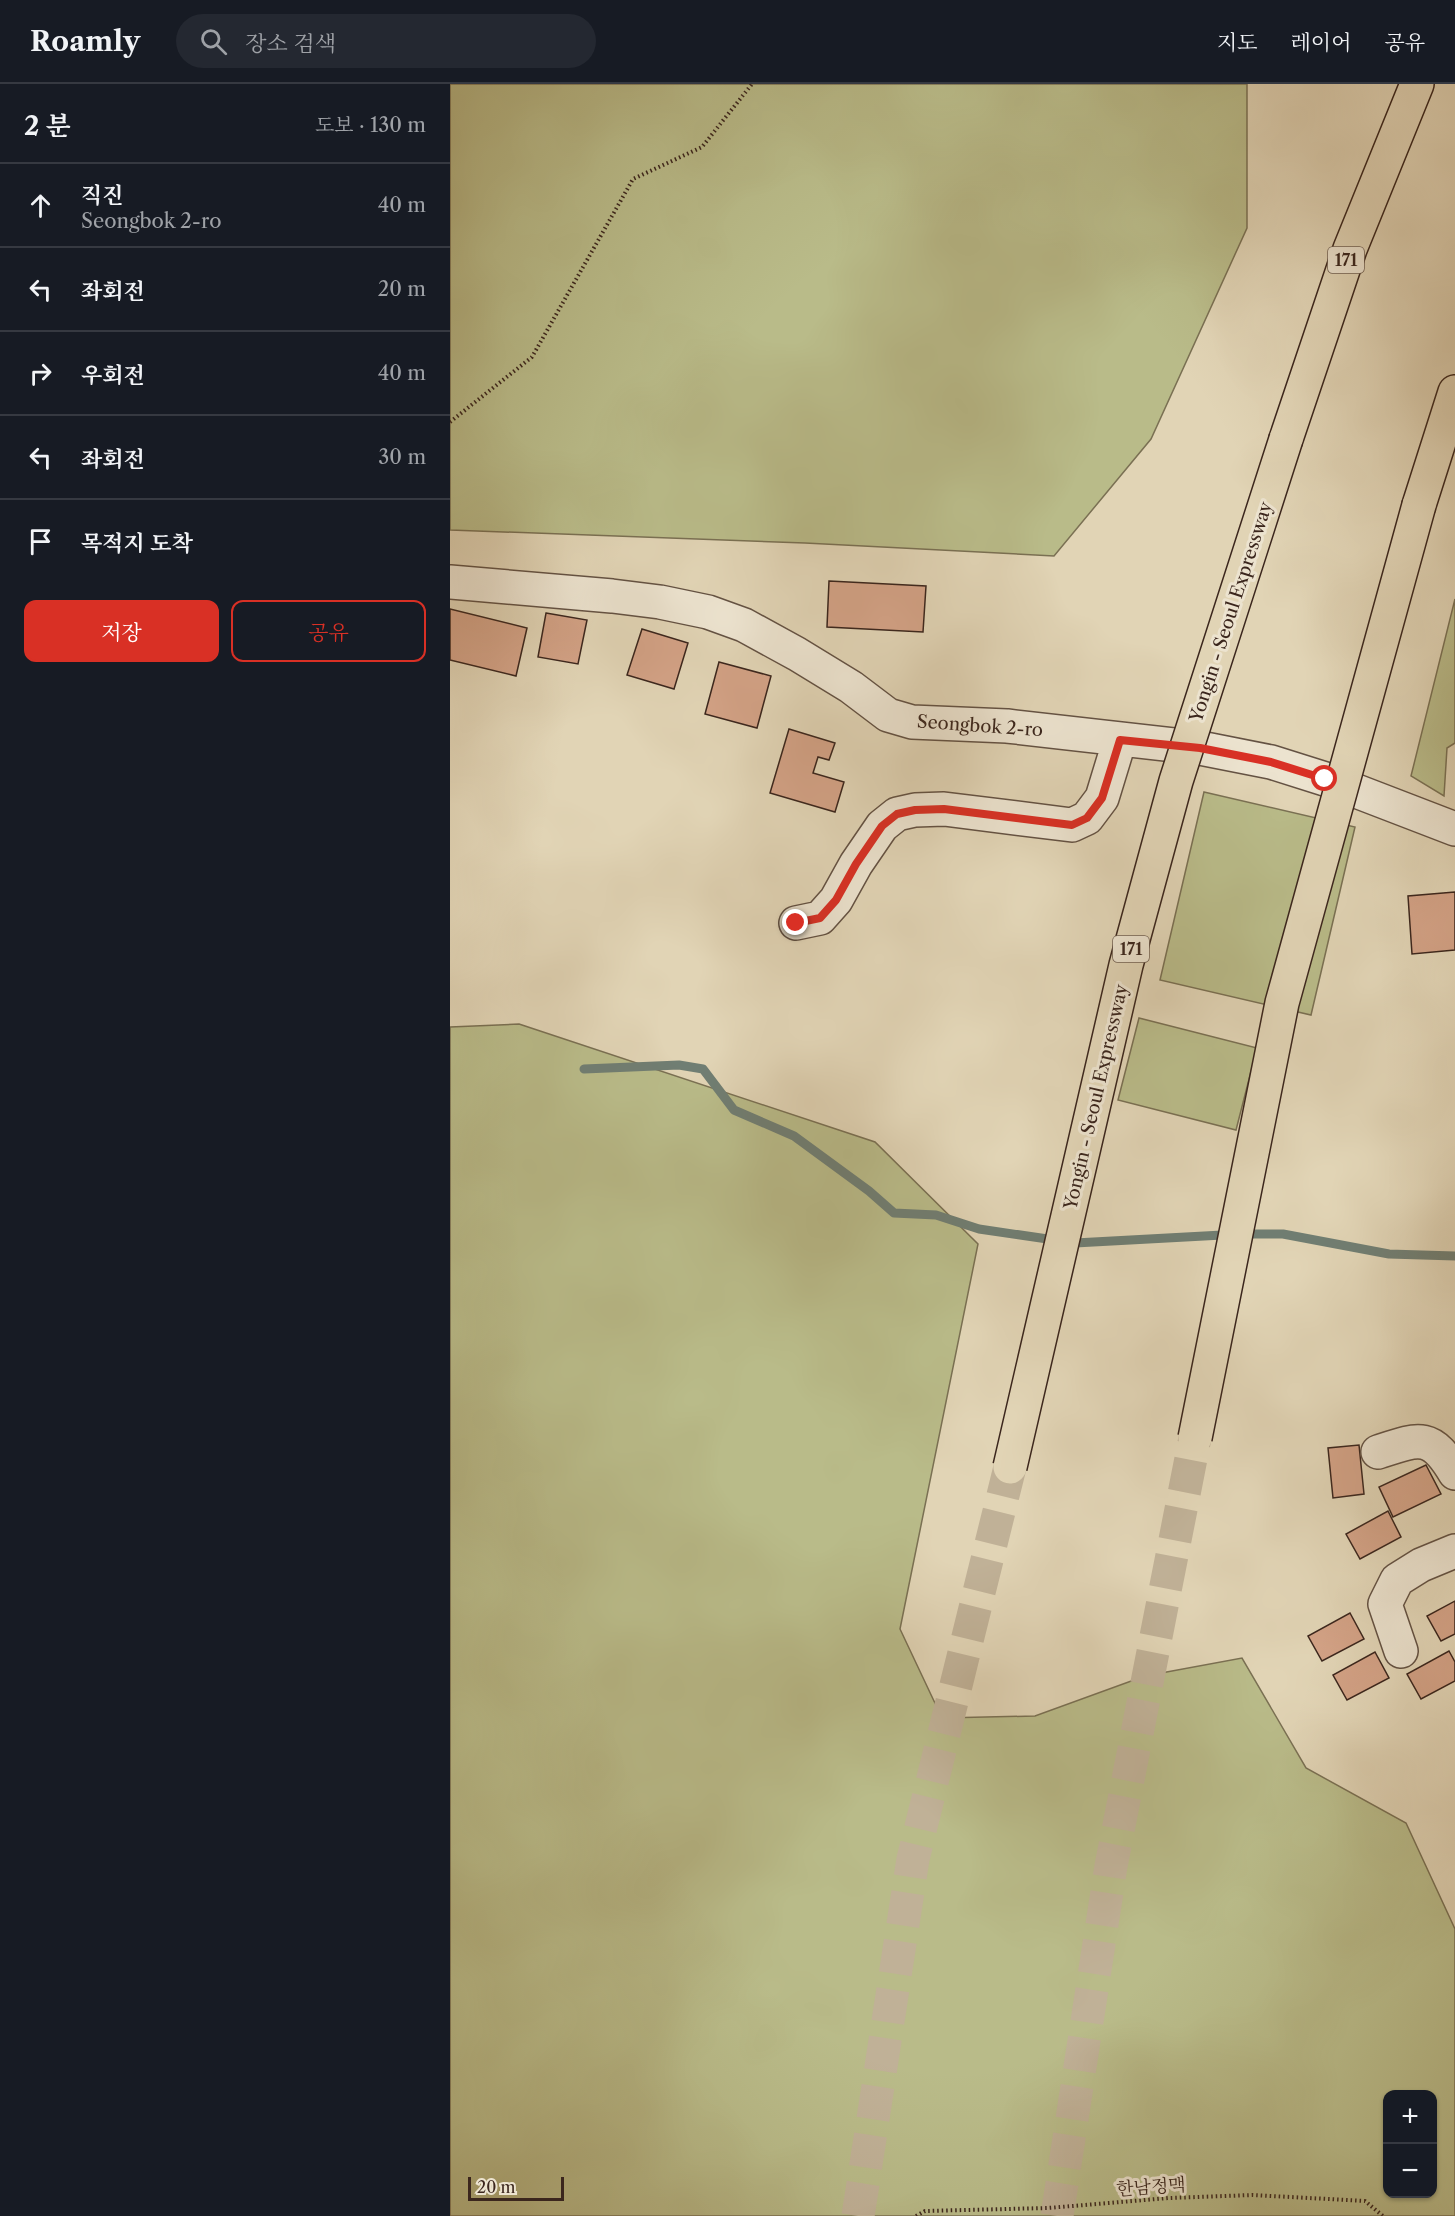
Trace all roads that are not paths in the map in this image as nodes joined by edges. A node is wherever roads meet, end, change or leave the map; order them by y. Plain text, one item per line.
1 (1417, 84) edge
2 (1455, 392) edge
3 (450, 582) edge
4 (1120, 740) junction
5 (1455, 829) edge
6 (796, 923) dead end
7 (1195, 1438) tunnel mouth
8 (1378, 1452) dead end
9 (1010, 1467) tunnel mouth
10 (1455, 1473) edge
11 (1455, 1551) edge
12 (1401, 1651) dead end

1 - 9 highway, Yongin - Seoul Expressway / 171, bridge
2 - 7 highway, bridge
3 - 4 street, Seongbok 2-ro
4 - 5 street, Seongbok 2-ro
4 - 6 street
8 - 10 street
11 - 12 street

